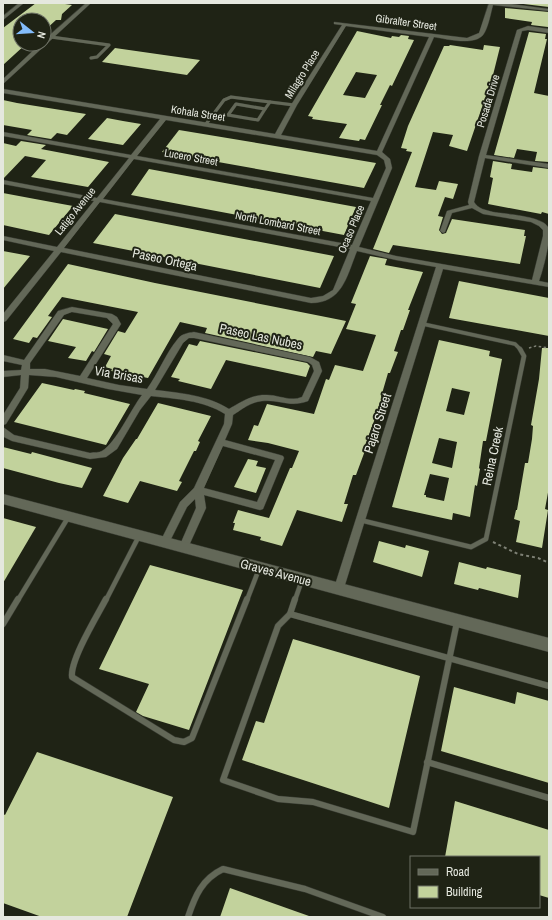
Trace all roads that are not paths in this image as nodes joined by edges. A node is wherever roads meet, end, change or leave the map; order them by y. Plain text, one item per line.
1 (22, 3) edge
2 (89, 3) edge
3 (492, 3) edge
4 (549, 10) edge
5 (3, 18) edge
6 (336, 23) dead end
7 (345, 24) junction
8 (549, 30) edge
9 (52, 36) edge
10 (432, 36) junction
11 (52, 37) edge
12 (35, 52) edge
13 (91, 58) dead end
14 (3, 82) edge
15 (3, 91) edge
16 (270, 102) junction
17 (294, 105) junction
18 (266, 109) junction
19 (164, 118) junction
20 (206, 124) junction
21 (3, 134) edge
22 (276, 136) junction
23 (379, 153) junction
24 (482, 156) junction
25 (132, 157) junction
26 (388, 159) joint
27 (549, 166) edge
28 (3, 182) edge
29 (98, 200) junction
30 (375, 200) junction
31 (473, 206) junction
32 (443, 231) dead end
33 (3, 238) edge
34 (355, 248) junction
35 (58, 249) junction
36 (440, 266) junction
37 (535, 282) junction
38 (549, 285) edge
39 (323, 300) joint
40 (3, 319) edge
41 (423, 324) junction
42 (3, 358) edge
43 (26, 367) junction
44 (3, 374) edge
45 (82, 380) junction
46 (148, 393) junction
47 (229, 413) junction
48 (3, 422) edge
49 (3, 430) edge
50 (221, 442) junction
51 (198, 490) junction
52 (3, 498) edge
53 (69, 516) junction
54 (360, 520) junction
55 (139, 535) junction
56 (165, 542) junction
57 (184, 547) junction
58 (259, 567) junction
59 (303, 579) junction
60 (339, 588) junction
61 (290, 614) junction
62 (458, 620) junction
63 (3, 624) edge
64 (549, 645) edge
65 (449, 659) junction
66 (549, 686) edge
67 (427, 762) junction
68 (549, 798) edge
69 (188, 917) edge
70 (383, 917) edge

1 - 5 street
2 - 9 street
3 - 4 street
3 - 10 street, Gibralter Street
6 - 7 street, Gibralter Street
7 - 10 street, Gibralter Street
7 - 17 street, Milagro Place
8 - 24 street, Posada Drive
10 - 23 street
11 - 13 lane
12 - 14 street
15 - 19 street, Kohala Street
16 - 17 lane
16 - 18 lane
16 - 20 lane
17 - 22 street, Milagro Place
18 - 18 lane
19 - 20 street, Kohala Street
19 - 25 street, Latigo Avenue
20 - 22 street, Kohala Street
21 - 25 street, Lucero Street
22 - 23 street, Kohala Street
23 - 26 street, Kohala Street
24 - 27 street
24 - 31 street, Posada Drive
25 - 29 street, Latigo Avenue
25 - 30 street, Lucero Street
26 - 30 street, Ocaso Place
28 - 29 street, North Lombard Street
29 - 34 street, North Lombard Street
29 - 35 street, Latigo Avenue
30 - 34 street, Ocaso Place
31 - 32 street
31 - 37 street
33 - 35 street, Paseo Ortega
34 - 36 street, North Lombard Street
34 - 39 street, Ocaso Place
35 - 39 street, Paseo Ortega
35 - 40 street, Latigo Avenue
36 - 37 street, North Lombard Street
36 - 41 street, Pajaro Street
37 - 38 street, North Lombard Street
41 - 54 street, Pajaro Street
41 - 54 lane, Reina Creek
42 - 43 street, Via Brisas
43 - 44 street, Via Brisas
43 - 45 street, Via Brisas
43 - 45 street
43 - 48 street
45 - 46 street, Via Brisas
46 - 47 street, Via Brisas
46 - 47 street, Paseo Las Nubes
46 - 49 street
47 - 50 street
50 - 51 street
50 - 51 street
51 - 56 street
51 - 57 street
52 - 53 street, Graves Avenue
53 - 55 street, Graves Avenue
53 - 63 lane
54 - 60 street, Pajaro Street
55 - 56 street, Graves Avenue
55 - 58 lane
56 - 57 street, Graves Avenue
57 - 58 street, Graves Avenue
58 - 59 street, Graves Avenue
59 - 60 street, Graves Avenue
59 - 61 lane
60 - 62 street, Graves Avenue
61 - 65 lane
61 - 67 lane
62 - 64 street, Graves Avenue
62 - 65 lane
65 - 66 lane
65 - 67 lane
67 - 68 lane
69 - 70 lane

